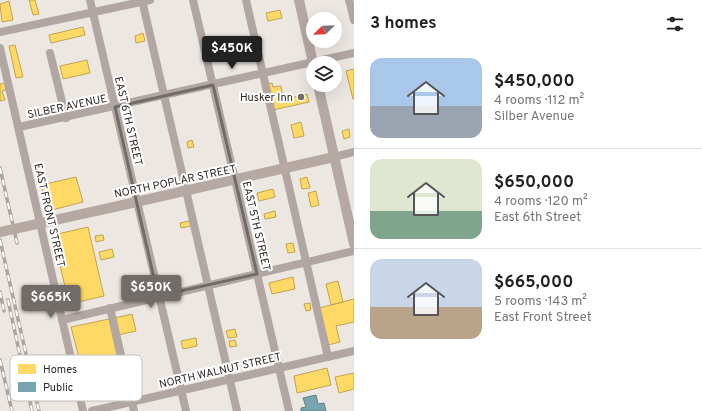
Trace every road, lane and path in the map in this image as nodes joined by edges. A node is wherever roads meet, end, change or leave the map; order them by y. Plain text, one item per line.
1 (90, 0) edge
2 (193, 0) edge
3 (246, 0) edge
4 (299, 0) edge
5 (350, 0) edge
6 (145, 1) edge
7 (93, 14) junction
8 (354, 20) edge
9 (0, 32) edge
10 (0, 48) edge
11 (50, 53) dead end
12 (354, 53) edge
13 (311, 56) edge
14 (342, 56) edge
15 (306, 65) edge
16 (264, 74) junction
17 (213, 85) junction
18 (320, 92) edge
19 (164, 96) junction
20 (115, 107) junction
21 (66, 118) junction
22 (19, 127) junction
23 (354, 152) edge
24 (334, 157) junction
25 (286, 168) junction
26 (235, 180) junction
27 (186, 191) junction
28 (136, 202) junction
29 (0, 232) edge
30 (354, 244) edge
31 (354, 251) edge
32 (306, 263) junction
33 (257, 274) junction
34 (208, 285) junction
35 (158, 296) junction
36 (110, 308) junction
37 (62, 320) junction
38 (354, 351) edge
39 (70, 355) edge
40 (121, 355) edge
41 (328, 356) junction
42 (279, 368) junction
43 (230, 380) junction
44 (181, 391) junction
45 (142, 400) edge
46 (81, 401) edge
47 (136, 401) edge
48 (132, 402) junction
49 (83, 411) edge
50 (92, 411) edge
51 (134, 411) edge
52 (186, 411) edge
53 (238, 411) edge
54 (289, 411) edge

1 - 7 street, EAST 6TH STREET
2 - 17 street, EAST 5TH STREET
3 - 16 street
4 - 13 main road
5 - 8 street
6 - 7 street
6 - 19 street
7 - 9 street
7 - 20 street, EAST 6TH STREET
10 - 22 street, EAST FRONT STREET
11 - 21 street
12 - 14 street, SILBER AVENUE
15 - 16 street, SILBER AVENUE
16 - 17 street, SILBER AVENUE
16 - 25 street
17 - 19 street, SILBER AVENUE
17 - 26 street, EAST 5TH STREET
18 - 24 main road
19 - 20 street, SILBER AVENUE
19 - 27 street
20 - 21 street, SILBER AVENUE
20 - 28 street, EAST 6TH STREET
21 - 22 street, SILBER AVENUE
22 - 37 street, EAST FRONT STREET
23 - 24 street, NORTH POPLAR STREET
24 - 25 main road, NORTH POPLAR STREET
24 - 30 main road
25 - 26 main road, NORTH POPLAR STREET
25 - 32 street
26 - 27 main road, NORTH POPLAR STREET
26 - 33 street, EAST 5TH STREET
27 - 28 main road, NORTH POPLAR STREET
27 - 34 street
28 - 29 main road, NORTH POPLAR STREET, bridge
28 - 35 street, EAST 6TH STREET
31 - 32 street
32 - 33 street
32 - 41 street
33 - 34 street
33 - 42 street, EAST 5TH STREET
34 - 35 street
34 - 43 street
35 - 36 street
35 - 44 street, EAST 6TH STREET
36 - 37 street
36 - 40 street
37 - 39 street, EAST FRONT STREET
38 - 41 street, NORTH WALNUT STREET
41 - 42 street, NORTH WALNUT STREET
42 - 43 street, NORTH WALNUT STREET
42 - 54 street, EAST 5TH STREET
43 - 44 street, NORTH WALNUT STREET
43 - 53 street
44 - 45 street, NORTH WALNUT STREET
44 - 52 street, EAST 6TH STREET
46 - 49 street, EAST FRONT STREET
47 - 48 street, NORTH WALNUT STREET
48 - 50 street, NORTH WALNUT STREET
48 - 51 street

